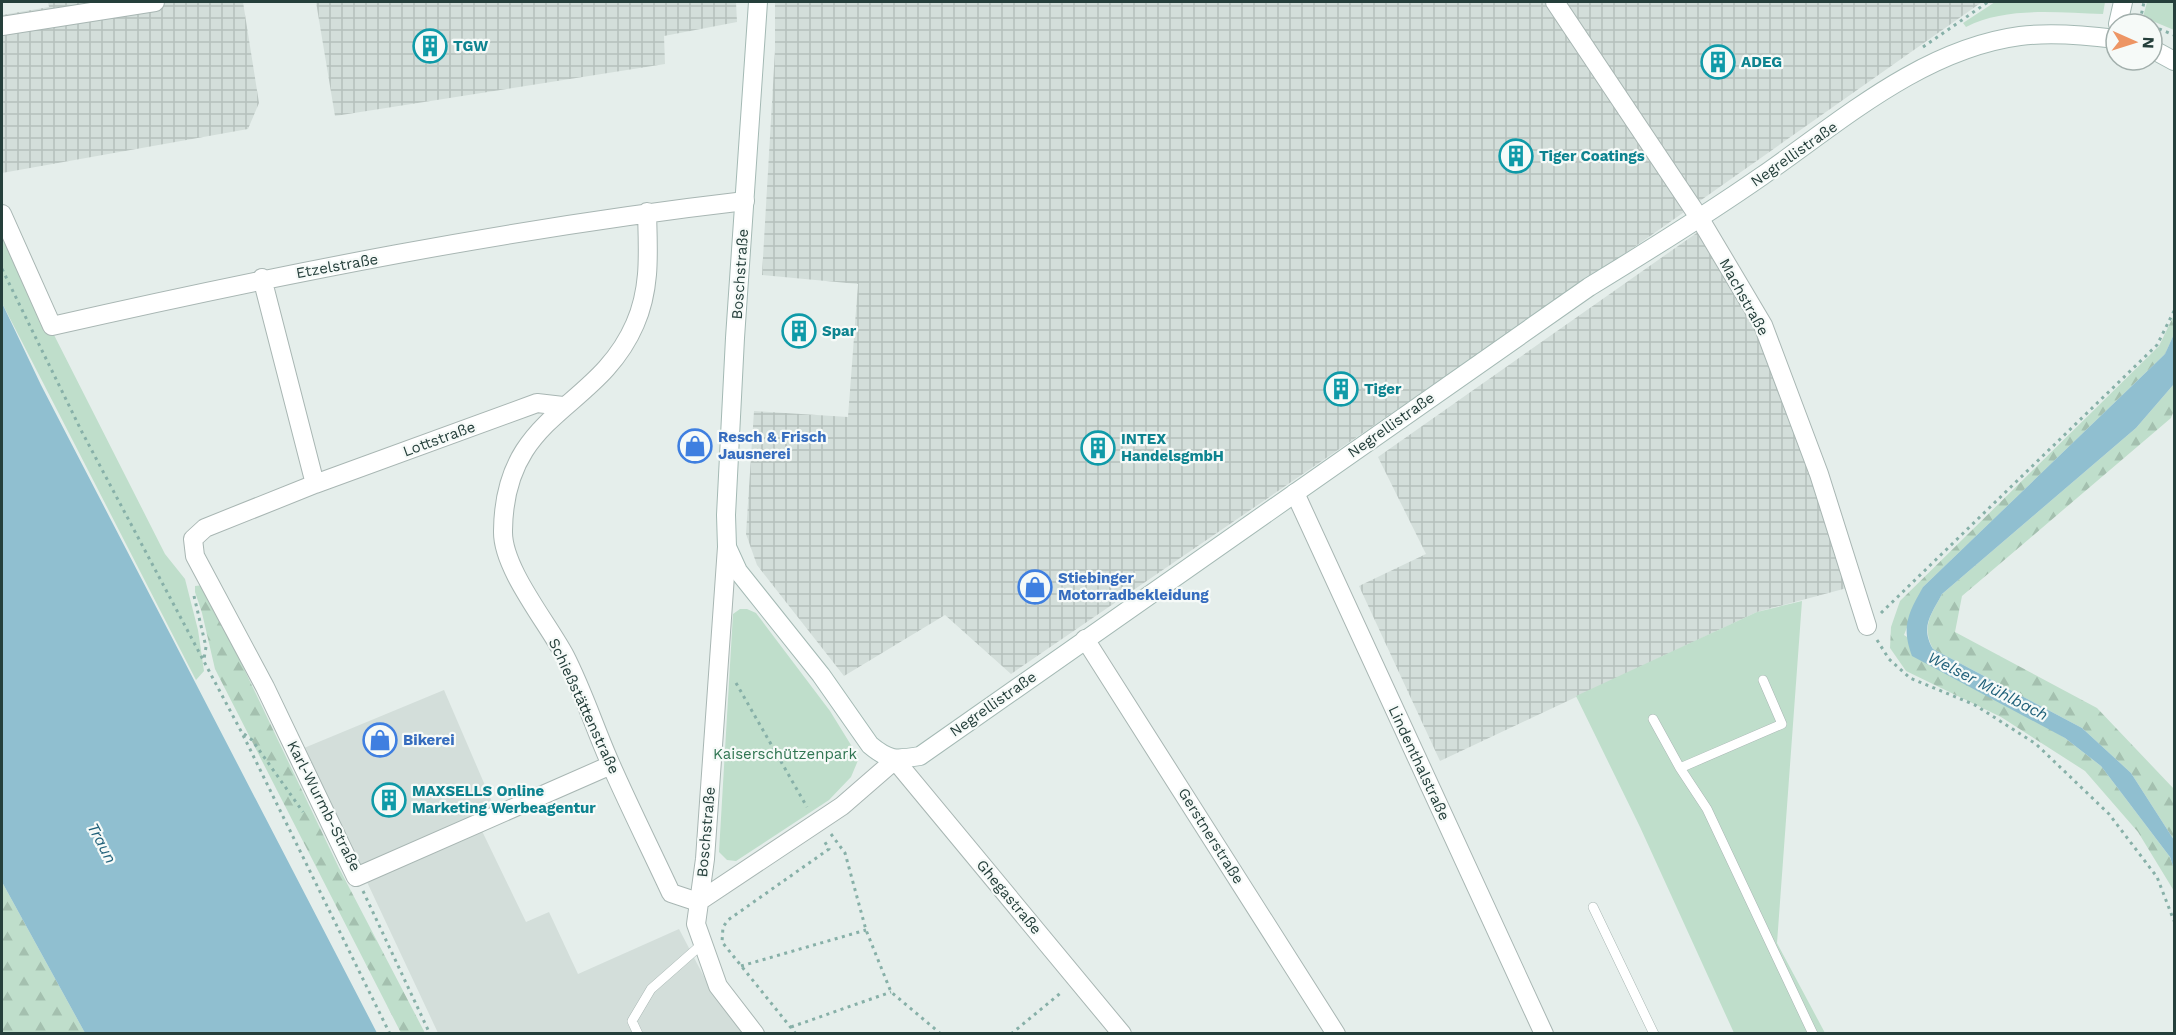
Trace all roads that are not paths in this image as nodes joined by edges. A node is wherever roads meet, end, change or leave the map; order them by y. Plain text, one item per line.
1 (155, 2) edge
2 (758, 2) edge
3 (1555, 2) edge
4 (2, 26) edge
5 (2104, 34) edge
6 (746, 201) junction
7 (647, 212) junction
8 (2, 214) edge
9 (1700, 219) junction
10 (262, 278) junction
11 (563, 406) junction
12 (315, 484) junction
13 (1294, 493) junction
14 (727, 547) junction
15 (195, 556) joint
16 (1867, 626) road end
17 (1085, 639) junction
18 (1762, 680) dead end
19 (1653, 719) dead end
20 (895, 760) junction
21 (611, 765) junction
22 (1680, 768) junction
23 (698, 902) junction
24 (1593, 907) dead end
25 (701, 945) junction
26 (638, 1034) edge
27 (755, 1034) edge
28 (1122, 1034) edge
29 (1336, 1034) edge
30 (1544, 1034) edge
31 (1654, 1034) edge
32 (1813, 1034) edge

1 - 4 street
2 - 6 street, Boschstraße
3 - 9 street, Machstraße
5 - 9 street, Negrellistraße
6 - 7 street, Etzelstraße
6 - 14 street, Boschstraße
7 - 10 street, Etzelstraße
7 - 11 street, Schießstättenstraße
8 - 10 street, Etzelstraße
9 - 13 street, Negrellistraße
9 - 16 street, Machstraße
10 - 12 street
11 - 12 street, Lottstraße
11 - 21 street, Schießstättenstraße
12 - 15 street, Lottstraße
13 - 17 street, Negrellistraße
13 - 30 street, Lindenthalstraße
14 - 20 street, Boschstraße
14 - 23 street, Boschstraße
15 - 21 street, Karl-Wurmb-Straße
17 - 20 street, Negrellistraße
17 - 29 street, Gerstnerstraße
18 - 22 lane
19 - 22 lane
20 - 23 street, Negrellistraße
20 - 28 street, Ghegastraße
21 - 23 street, Schießstättenstraße
22 - 32 lane
23 - 25 street
24 - 31 lane
25 - 26 lane
25 - 27 street

